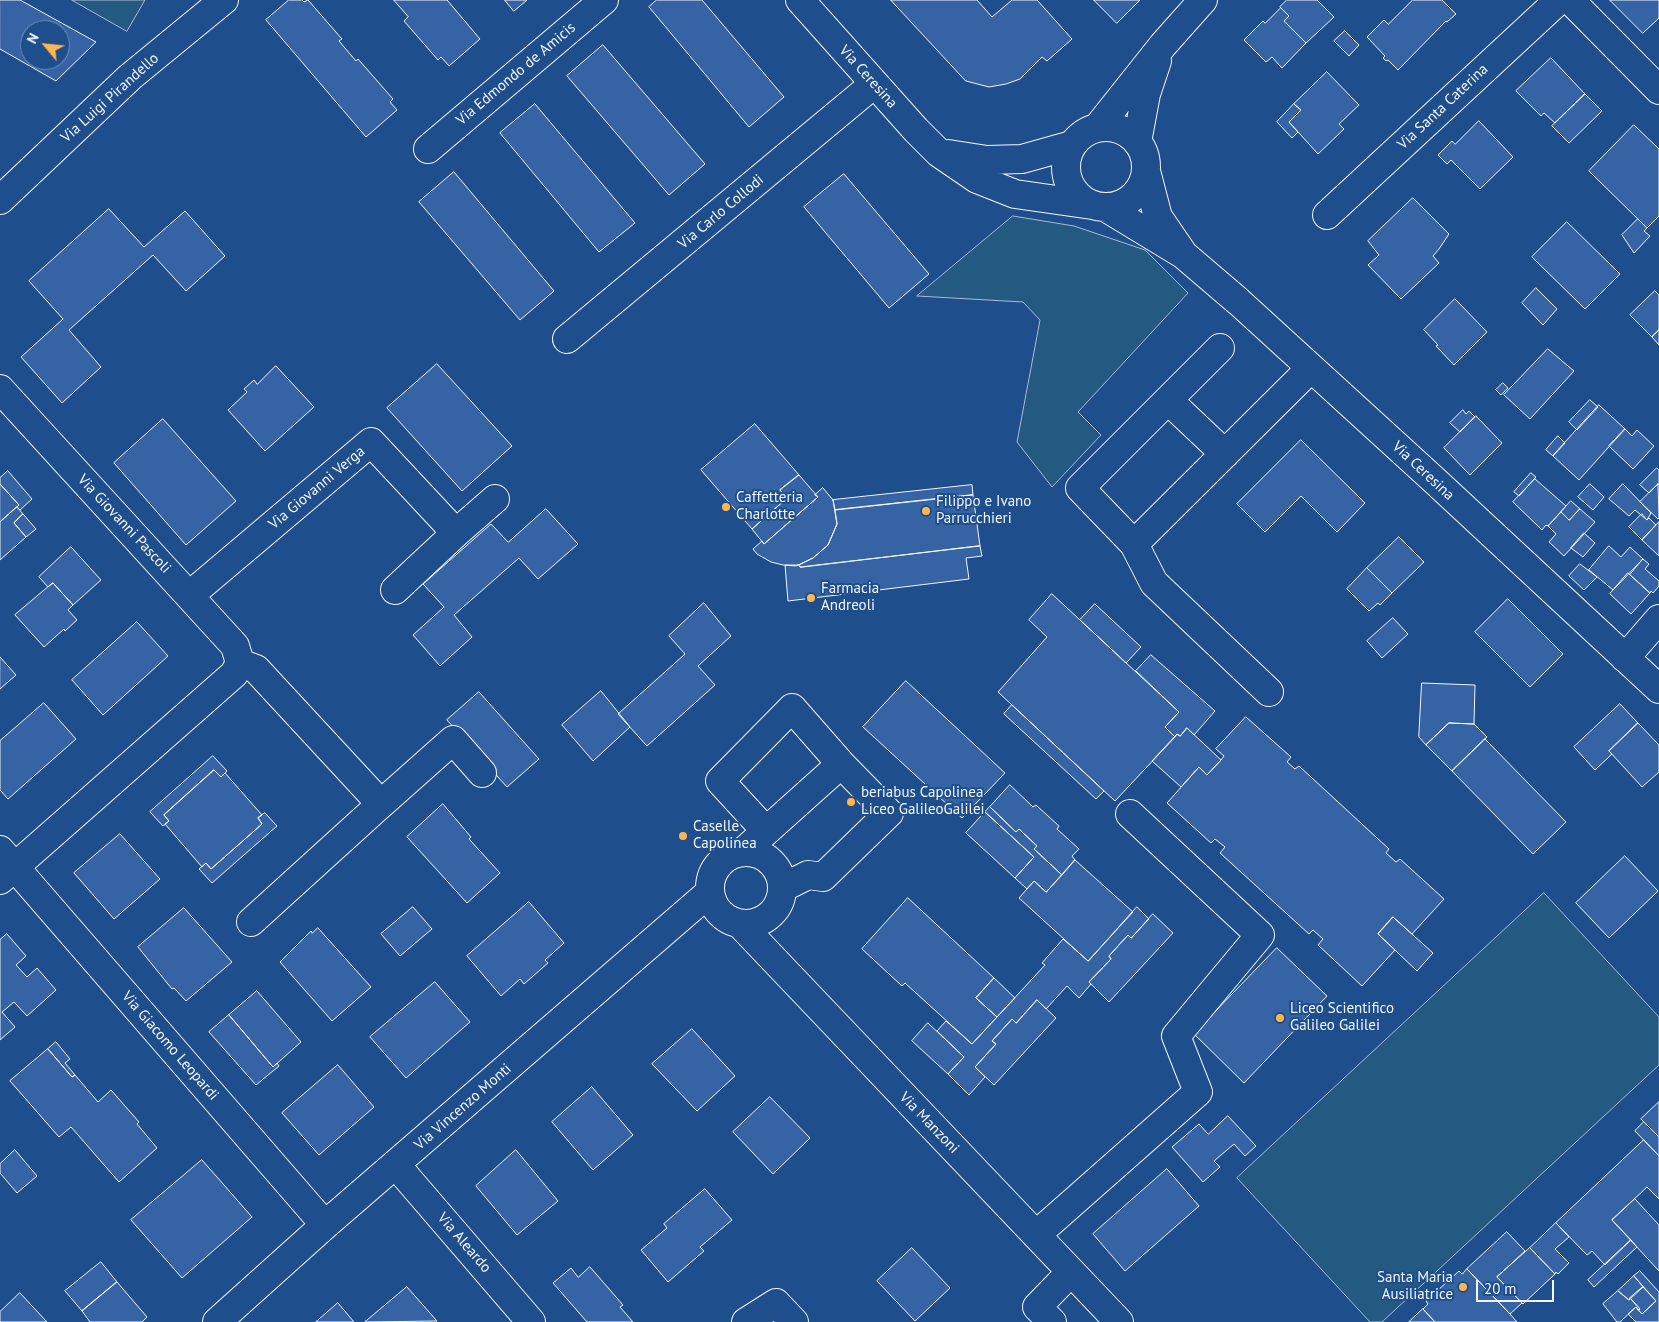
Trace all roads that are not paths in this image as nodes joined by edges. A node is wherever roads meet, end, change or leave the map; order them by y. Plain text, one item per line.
1 (224, 0) edge
2 (604, 0) edge
3 (800, 0) edge
4 (1203, 0) edge
5 (1559, 0) edge
6 (1570, 0) edge
7 (1162, 45) junction
8 (874, 84) junction
9 (1659, 90) edge
10 (1097, 128) junction
11 (1137, 142) junction
12 (1072, 145) junction
13 (428, 149) dead end
14 (939, 153) junction
15 (1146, 171) junction
16 (0, 200) edge
17 (1099, 206) junction
18 (1327, 215) dead end
19 (1184, 255) junction
20 (567, 339) dead end
21 (1220, 348) dead end
22 (1311, 368) junction
23 (0, 389) edge
24 (1168, 400) junction
25 (1225, 454) junction
26 (495, 499) dead end
27 (456, 533) junction
28 (1134, 544) junction
29 (395, 590) dead end
30 (190, 595) junction
31 (1659, 619) edge
32 (1625, 658) junction
33 (240, 663) junction
34 (1659, 689) edge
35 (1269, 692) dead end
36 (841, 764) junction
37 (482, 774) dead end
38 (381, 804) junction
39 (1130, 814) dead end
40 (766, 831) junction
41 (744, 851) junction
42 (5, 865) edge
43 (710, 892) junction
44 (780, 897) junction
45 (251, 922) dead end
46 (740, 924) junction
47 (772, 958) junction
48 (396, 1165) junction
49 (325, 1225) junction
50 (1036, 1235) junction
51 (1071, 1272) junction
52 (217, 1322) edge
53 (531, 1322) edge
54 (746, 1322) edge
55 (794, 1322) edge
56 (1052, 1322) edge
57 (1118, 1322) edge

1 - 16 street, Via Luigi Pirandello
2 - 13 street, Via Edmondo de Amicis
3 - 8 street, Via Ceresina
4 - 7 street
5 - 18 street, Via Santa Caterina
6 - 9 street
7 - 10 street
7 - 11 street
8 - 14 street, Via Ceresina
8 - 20 street, Via Carlo Collodi
10 - 11 street
10 - 12 street
11 - 15 street, Via Ceresina
12 - 14 street
12 - 17 street, Via Ceresina
14 - 17 street, Via Ceresina
15 - 17 street, Via Ceresina
15 - 19 street, Via Ceresina
17 - 19 street, Via Ceresina
19 - 22 street, Via Ceresina
21 - 24 street
22 - 25 street
22 - 32 street, Via Ceresina
23 - 30 street, Via Giovanni Pascoli
24 - 25 street
24 - 28 street
25 - 28 street
26 - 27 street
27 - 29 street
27 - 30 street, Via Giovanni Verga
28 - 35 street
30 - 33 street, Via Giovanni Pascoli
31 - 32 street
32 - 34 street, Via Ceresina
33 - 38 street
33 - 42 street
36 - 40 street
36 - 40 street
36 - 44 street
37 - 38 street
38 - 45 street
39 - 50 street
40 - 41 street
41 - 43 street
41 - 44 street
42 - 49 street, Via Giacomo Leopardi
43 - 46 street
43 - 48 street, Via Vincenzo Monti
44 - 46 street
44 - 47 street
46 - 47 street, Via Manzoni
47 - 50 street, Via Manzoni
48 - 49 street, Via Vincenzo Monti
48 - 53 street, Via Aleardo
49 - 52 street, Via Vincenzo Monti
50 - 51 street, Via Manzoni
51 - 56 street
51 - 57 street, Via Manzoni
54 - 55 street

